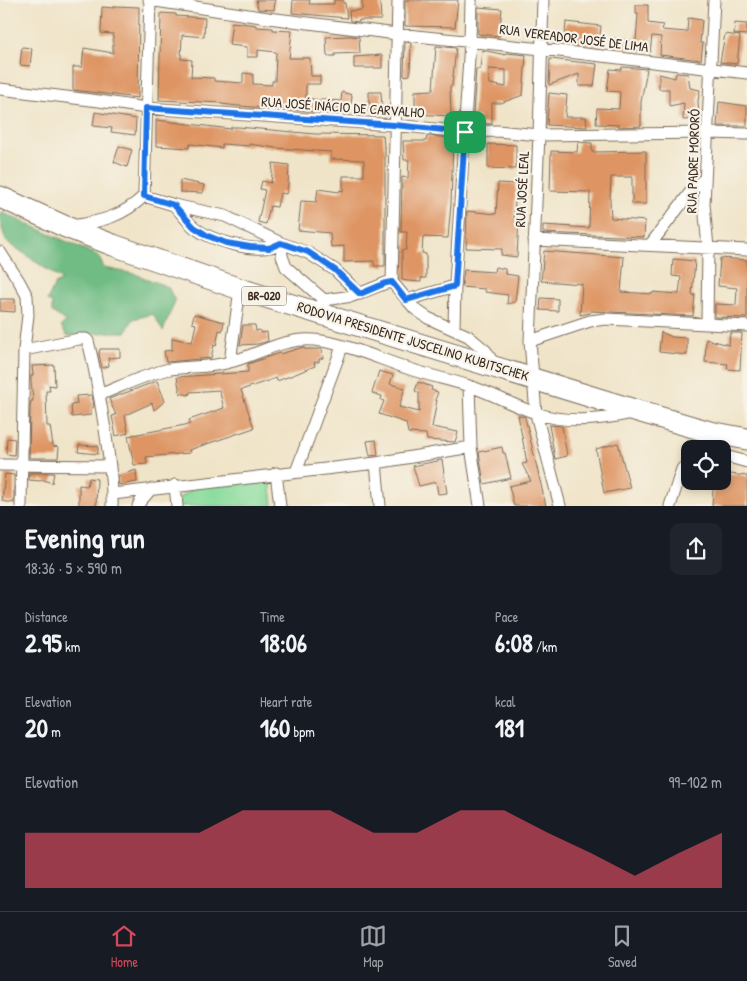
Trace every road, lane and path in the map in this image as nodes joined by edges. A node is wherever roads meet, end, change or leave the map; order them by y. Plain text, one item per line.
1 (150, 0) edge
2 (398, 0) edge
3 (471, 0) edge
4 (543, 0) edge
5 (714, 0) edge
6 (397, 34) junction
7 (470, 41) junction
8 (542, 49) junction
9 (711, 70) junction
10 (747, 74) edge
11 (0, 89) edge
12 (146, 108) junction
13 (394, 125) junction
14 (465, 132) junction
15 (709, 133) junction
16 (747, 134) edge
17 (539, 135) junction
18 (705, 178) junction
19 (144, 196) junction
20 (0, 197) edge
21 (174, 205) junction
22 (66, 227) junction
23 (534, 240) junction
24 (281, 243) junction
25 (650, 245) junction
26 (708, 248) junction
27 (747, 250) edge
28 (0, 252) edge
29 (392, 282) junction
30 (455, 286) junction
31 (240, 289) junction
32 (360, 294) junction
33 (406, 300) junction
34 (322, 306) junction
35 (707, 324) junction
36 (747, 326) edge
37 (454, 328) junction
38 (530, 341) junction
39 (342, 346) junction
40 (24, 350) junction
41 (230, 362) junction
42 (495, 367) junction
43 (534, 378) junction
44 (470, 386) junction
45 (99, 395) junction
46 (641, 412) junction
47 (536, 414) junction
48 (747, 439) edge
49 (706, 440) edge
50 (472, 447) junction
51 (731, 458) edge
52 (747, 462) edge
53 (376, 463) junction
54 (0, 465) edge
55 (22, 466) junction
56 (110, 466) junction
57 (681, 471) edge
58 (296, 472) junction
59 (276, 473) junction
60 (175, 485) junction
61 (151, 488) junction
62 (113, 494) junction
63 (21, 506) edge
64 (112, 506) edge
65 (138, 506) edge
66 (177, 506) edge
67 (280, 506) edge
68 (380, 506) edge
69 (480, 506) edge
70 (560, 506) edge
71 (670, 506) edge

1 - 6 street, RUA VEREADOR JOSÉ DE LIMA
1 - 12 street
2 - 6 street
3 - 7 street
4 - 8 street, RUA JOSÉ LEAL
5 - 9 street, RUA PADRE MORORÓ
6 - 7 street, RUA VEREADOR JOSÉ DE LIMA
6 - 13 street
7 - 8 street, RUA VEREADOR JOSÉ DE LIMA
7 - 14 street
8 - 9 street, RUA VEREADOR JOSÉ DE LIMA
8 - 17 street, RUA JOSÉ LEAL
9 - 10 street, RUA VEREADOR JOSÉ DE LIMA
9 - 15 street, RUA PADRE MORORÓ
11 - 12 street, RUA JOSÉ INÁCIO DE CARVALHO
12 - 13 street, RUA JOSÉ INÁCIO DE CARVALHO
12 - 19 street
13 - 14 street, RUA JOSÉ INÁCIO DE CARVALHO
13 - 29 street
14 - 17 street, RUA JOSÉ INÁCIO DE CARVALHO
14 - 30 street
15 - 16 street, RUA JOSÉ INÁCIO DE CARVALHO
15 - 17 street, RUA JOSÉ INÁCIO DE CARVALHO
15 - 18 street, RUA PADRE MORORÓ
17 - 23 street, RUA JOSÉ LEAL
18 - 25 street
18 - 26 street, RUA PADRE MORORÓ
19 - 21 street
19 - 22 street
20 - 22 highway, RODOVIA PRESIDENTE JUSCELINO KUBITSCHEK / BR-020
21 - 24 street
21 - 24 street
22 - 31 highway, RODOVIA PRESIDENTE JUSCELINO KUBITSCHEK / BR-020
23 - 25 street
23 - 38 street, RUA JOSÉ LEAL
24 - 32 street
24 - 34 street
25 - 26 street
26 - 27 street
26 - 35 street, RUA PADRE MORORÓ
28 - 40 street
29 - 32 street
29 - 33 street
30 - 33 street
30 - 37 street
31 - 34 highway, RODOVIA PRESIDENTE JUSCELINO KUBITSCHEK / BR-020
31 - 41 street
32 - 34 street
33 - 37 street
34 - 42 highway, RODOVIA PRESIDENTE JUSCELINO KUBITSCHEK / BR-020
35 - 36 street
35 - 38 street
37 - 42 street
38 - 43 street, RUA JOSÉ LEAL
39 - 41 street
39 - 44 street
39 - 58 street
40 - 45 street
40 - 55 street
41 - 45 street
42 - 43 highway, RODOVIA PRESIDENTE JUSCELINO KUBITSCHEK / BR-020
43 - 46 highway, RODOVIA PRESIDENTE JUSCELINO KUBITSCHEK / BR-020
43 - 47 street, RUA JOSÉ LEAL
44 - 47 street
44 - 50 street
45 - 56 street
46 - 47 street
46 - 49 highway, RODOVIA PRESIDENTE JUSCELINO KUBITSCHEK / BR-020
47 - 70 street, RUA JOSÉ LEAL
48 - 49 highway, RODOVIA PRESIDENTE JUSCELINO KUBITSCHEK / BR-020
50 - 53 street
50 - 69 street
51 - 52 street
53 - 58 street
53 - 68 street
54 - 55 street
55 - 56 street
55 - 63 street
56 - 62 street
57 - 71 street
58 - 59 street
59 - 60 street
59 - 67 street
60 - 61 street
60 - 66 street
61 - 62 street
61 - 65 street
62 - 64 street

